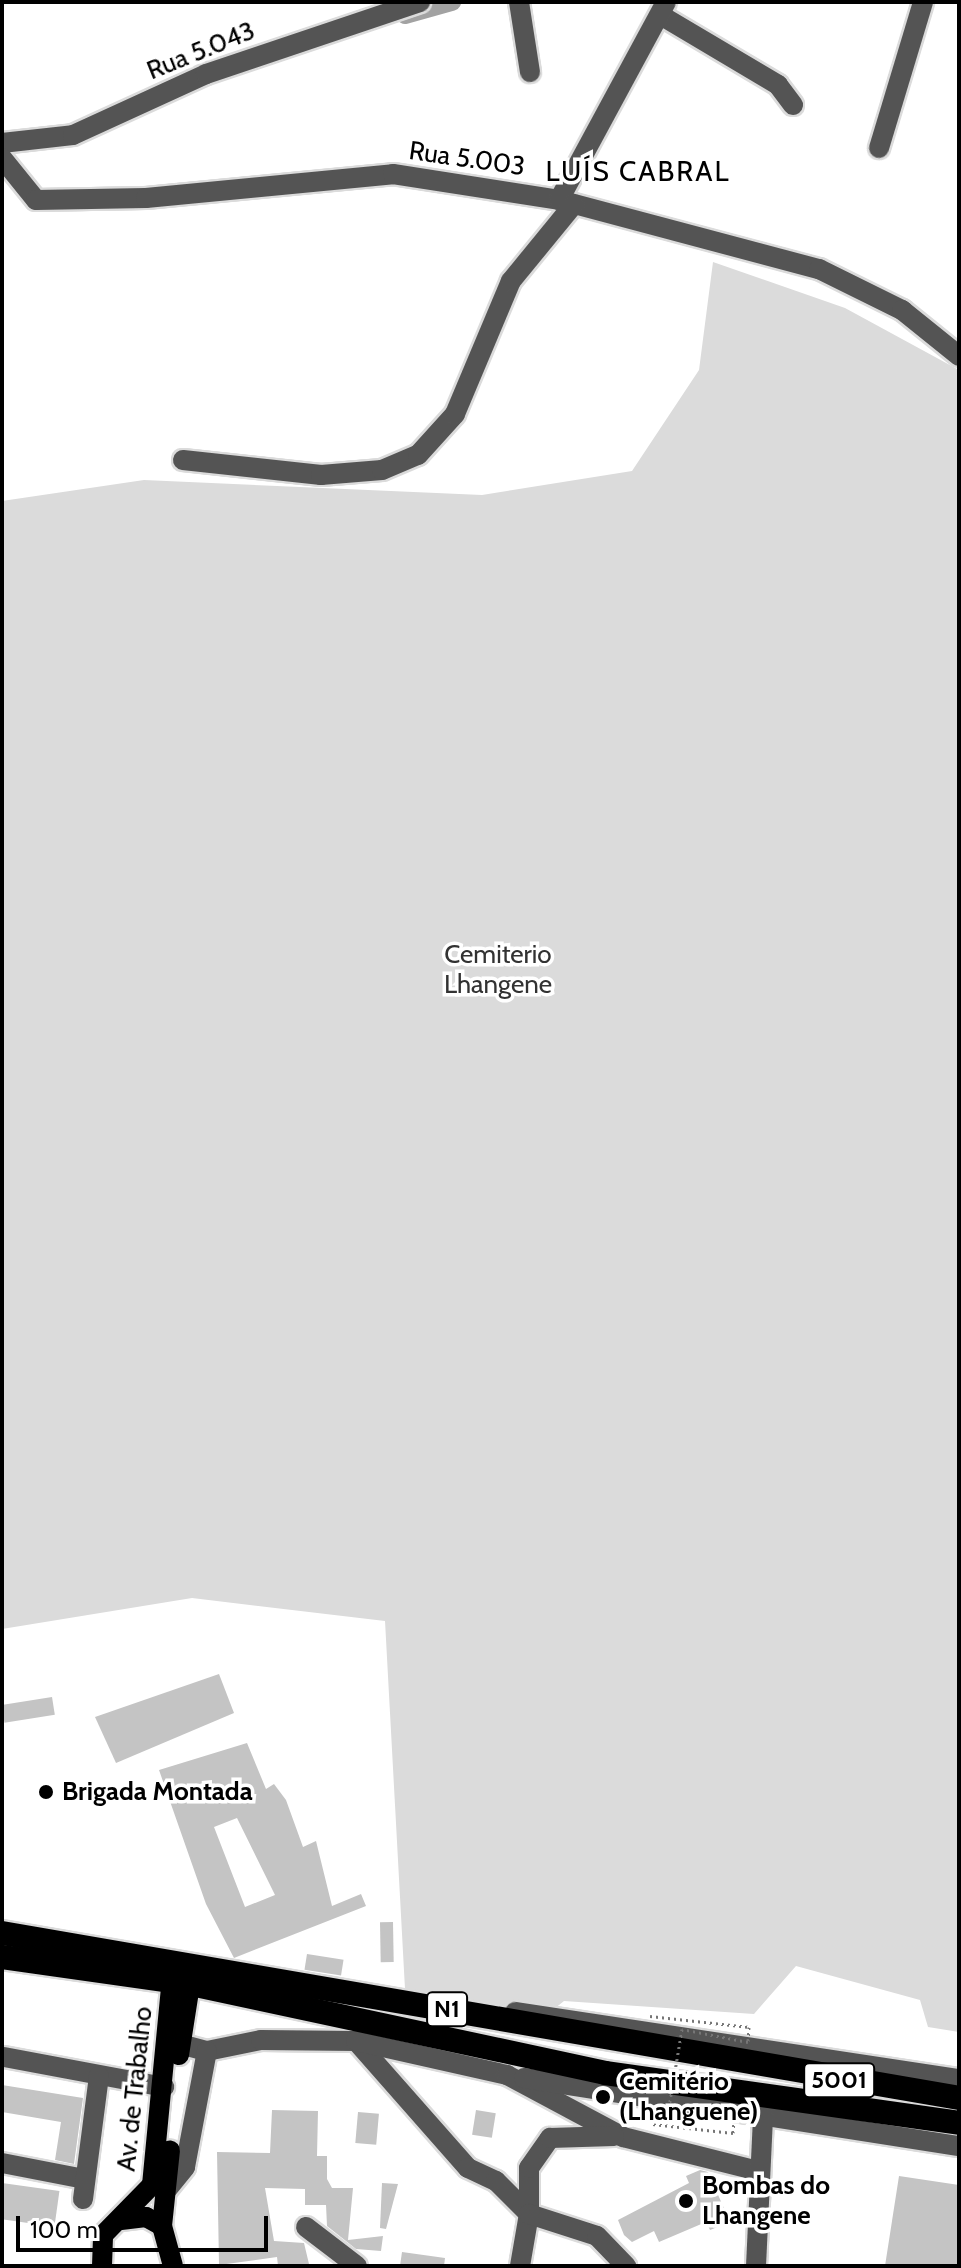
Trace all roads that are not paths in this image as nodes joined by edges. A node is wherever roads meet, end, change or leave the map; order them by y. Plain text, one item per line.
1 (420, 2) edge
2 (519, 2) edge
3 (923, 2) edge
4 (664, 9) edge
5 (530, 72) dead end
6 (793, 105) dead end
7 (2, 143) edge
8 (879, 148) dead end
9 (2, 158) edge
10 (566, 202) junction
11 (959, 356) edge
12 (183, 460) dead end
13 (2, 1933) edge
14 (2, 1957) edge
15 (182, 1971) junction
16 (488, 2016) junction
17 (356, 2041) junction
18 (180, 2044) junction
19 (506, 2050) junction
20 (207, 2051) junction
21 (4, 2057) dead end
22 (719, 2060) joint
23 (605, 2073) joint
24 (507, 2075) junction
25 (99, 2076) junction
26 (959, 2079) edge
27 (164, 2087) junction
28 (959, 2098) edge
29 (763, 2117) junction
30 (959, 2123) edge
31 (623, 2137) junction
32 (959, 2146) edge
33 (2, 2163) edge
34 (758, 2171) junction
35 (165, 2192) junction
36 (529, 2214) junction
37 (119, 2220) junction
38 (162, 2226) junction
39 (306, 2227) dead end
40 (100, 2265) edge
41 (173, 2266) edge
42 (357, 2266) edge
43 (520, 2266) edge
44 (626, 2266) edge
45 (756, 2266) edge

1 - 7 street, Rua 5.043
2 - 5 street
3 - 8 street
4 - 6 street
4 - 10 street
9 - 10 street, Rua 5.003
10 - 11 street, Rua 5.003
10 - 12 street
13 - 15 highway, N1
14 - 15 highway, N1
15 - 16 highway, N1
15 - 18 main road
15 - 19 highway, N1
15 - 27 main road, Av. de Trabalho
16 - 22 highway, N1
16 - 26 street
17 - 20 street
17 - 24 street
17 - 36 street
18 - 20 street
18 - 35 main road
19 - 23 highway, N1
19 - 24 street
20 - 35 street
21 - 25 street
22 - 28 highway, 5001
23 - 30 highway, 5001
24 - 29 street
24 - 31 street
25 - 27 street
25 - 33 street
27 - 37 main road, Av. de Trabalho
29 - 32 street
29 - 34 street
31 - 34 street
31 - 36 street
34 - 45 street
35 - 38 main road
36 - 43 street
36 - 44 street
37 - 38 main road
37 - 40 main road, Av. de Trabalho
38 - 41 main road
39 - 42 street

